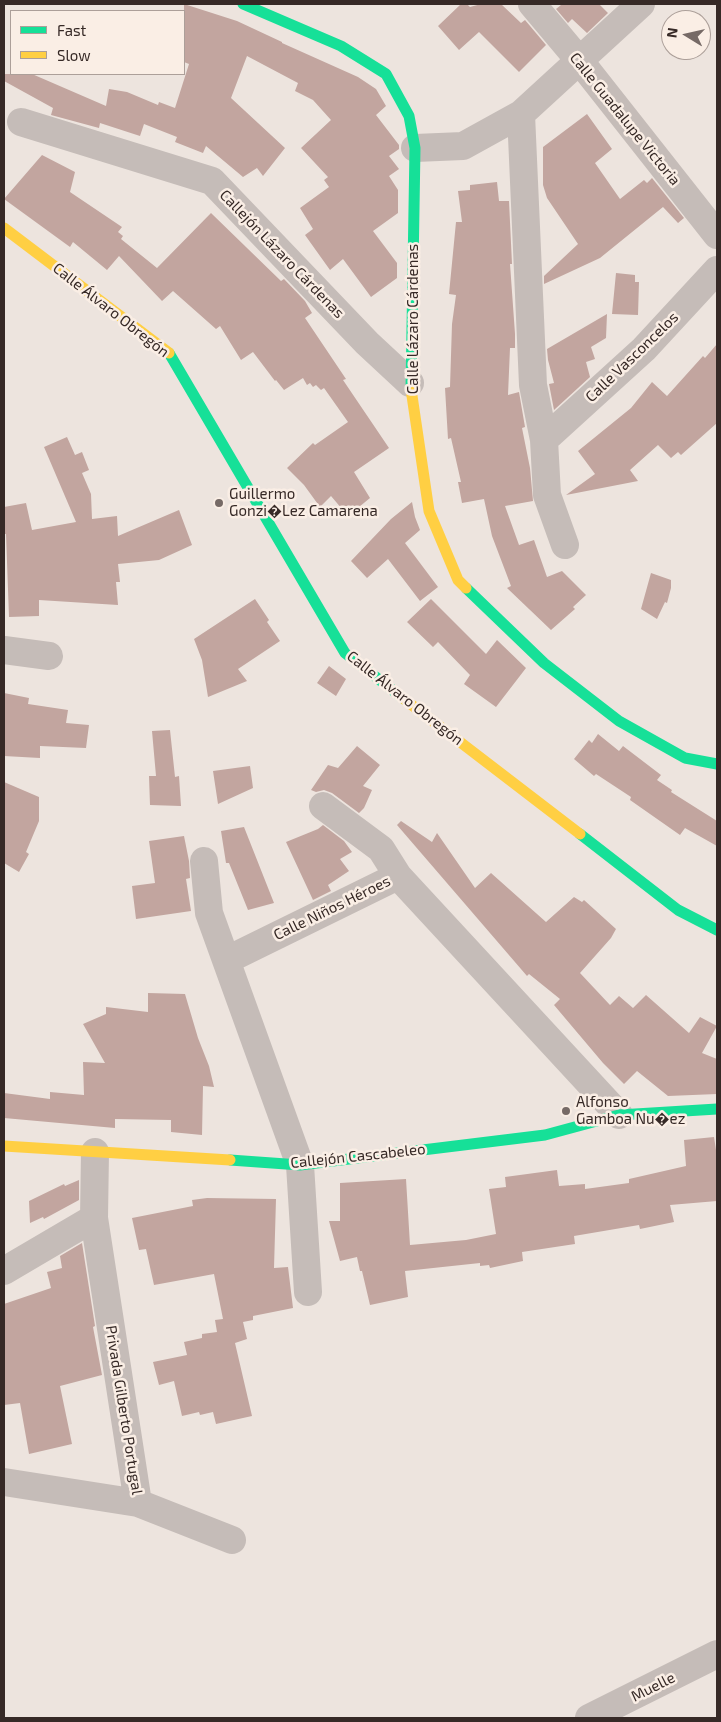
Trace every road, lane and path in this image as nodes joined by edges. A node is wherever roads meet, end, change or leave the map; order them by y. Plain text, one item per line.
1 (242, 4) edge
2 (532, 4) edge
3 (641, 4) edge
4 (579, 60) junction
5 (521, 114) junction
6 (21, 122) dead end
7 (415, 148) junction
8 (5, 233) edge
9 (717, 235) edge
10 (717, 270) edge
11 (410, 383) junction
12 (544, 440) junction
13 (565, 545) dead end
14 (4, 650) edge
15 (49, 656) dead end
16 (717, 764) edge
17 (323, 806) dead end
18 (204, 861) dead end
19 (398, 876) junction
20 (717, 930) edge
21 (227, 960) junction
22 (717, 1109) edge
23 (619, 1115) junction
24 (4, 1146) edge
25 (95, 1152) junction
26 (300, 1165) junction
27 (94, 1218) junction
28 (4, 1271) edge
29 (308, 1292) dead end
30 (4, 1482) edge
31 (138, 1503) junction
32 (232, 1540) dead end
33 (717, 1654) edge
34 (589, 1718) edge

1 - 7 street, Calle Lázaro Cárdenas
2 - 4 street, Calle Guadalupe Victoria
3 - 4 street
4 - 5 street
4 - 9 street, Calle Guadalupe Victoria
5 - 7 street
5 - 12 street
6 - 11 street, Callejón Lázaro Cárdenas
7 - 11 street, Calle Lázaro Cárdenas
8 - 20 street, Calle Álvaro Obregón
10 - 12 street, Calle Vasconcelos
11 - 16 street, Calle Lázaro Cárdenas
12 - 13 street
14 - 15 street
17 - 19 street, Calle Niños Héroes
18 - 21 street
19 - 21 street, Calle Niños Héroes
19 - 23 street
21 - 26 street
22 - 23 street, Callejón Cascabeleo
23 - 26 street, Callejón Cascabeleo
24 - 25 street, Callejón Cascabeleo
25 - 26 street, Callejón Cascabeleo
25 - 27 street, Privada Gilberto Portugal
26 - 29 street
27 - 28 street
27 - 31 street, Privada Gilberto Portugal
30 - 31 street
31 - 32 street, Privada Gilberto Portugal
33 - 34 street, Muelle

